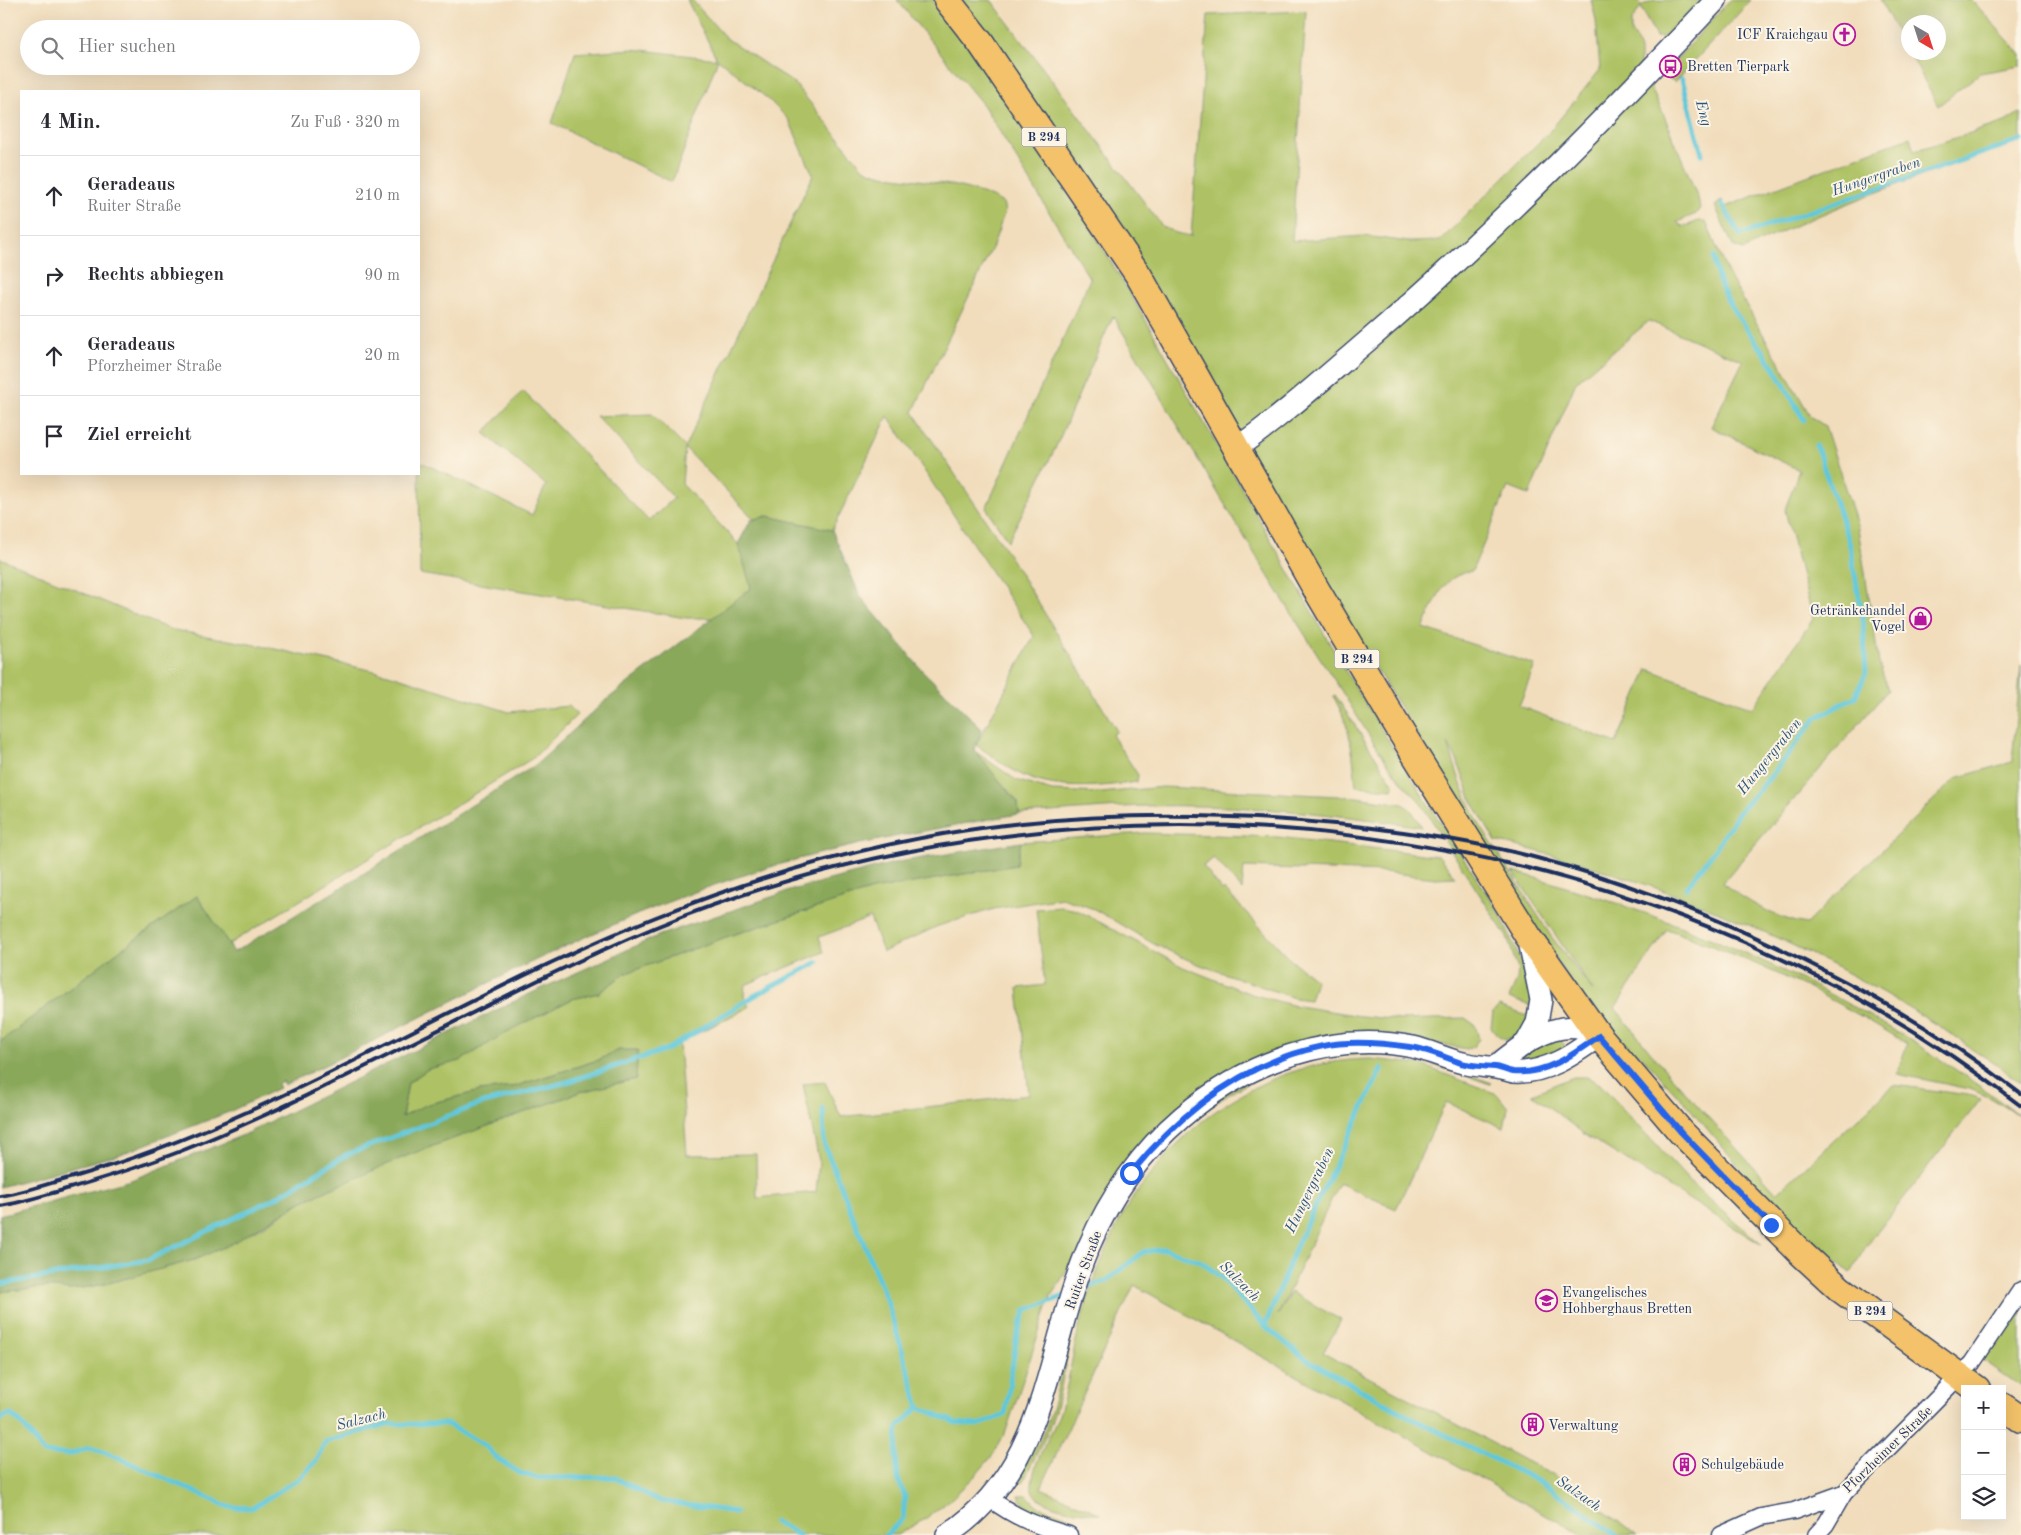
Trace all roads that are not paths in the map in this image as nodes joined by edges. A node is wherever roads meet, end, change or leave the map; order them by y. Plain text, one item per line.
1 (946, 0) edge
2 (1716, 0) edge
3 (1236, 449) junction
4 (1528, 936) junction
5 (1599, 1036) junction
6 (1526, 1043) junction
7 (1495, 1068) junction
8 (2021, 1290) edge
9 (1968, 1383) edge
10 (2006, 1409) edge
11 (2021, 1419) edge
12 (1844, 1493) junction
13 (989, 1498) junction
14 (947, 1535) edge
15 (1069, 1535) edge
16 (1721, 1535) edge
17 (1816, 1535) edge

1 - 3 main road, B 294
2 - 3 street
3 - 4 main road, B 294
4 - 5 main road, B 294
4 - 6 street
5 - 6 street
5 - 7 street, Ruiter Straße
5 - 9 main road, B 294
6 - 7 street
7 - 13 street, Ruiter Straße
8 - 9 street, Pforzheimer Straße
9 - 12 street, Pforzheimer Straße
10 - 11 main road
12 - 16 street, Pforzheimer Straße
12 - 17 street
13 - 14 street, Ruiter Straße
13 - 15 street

